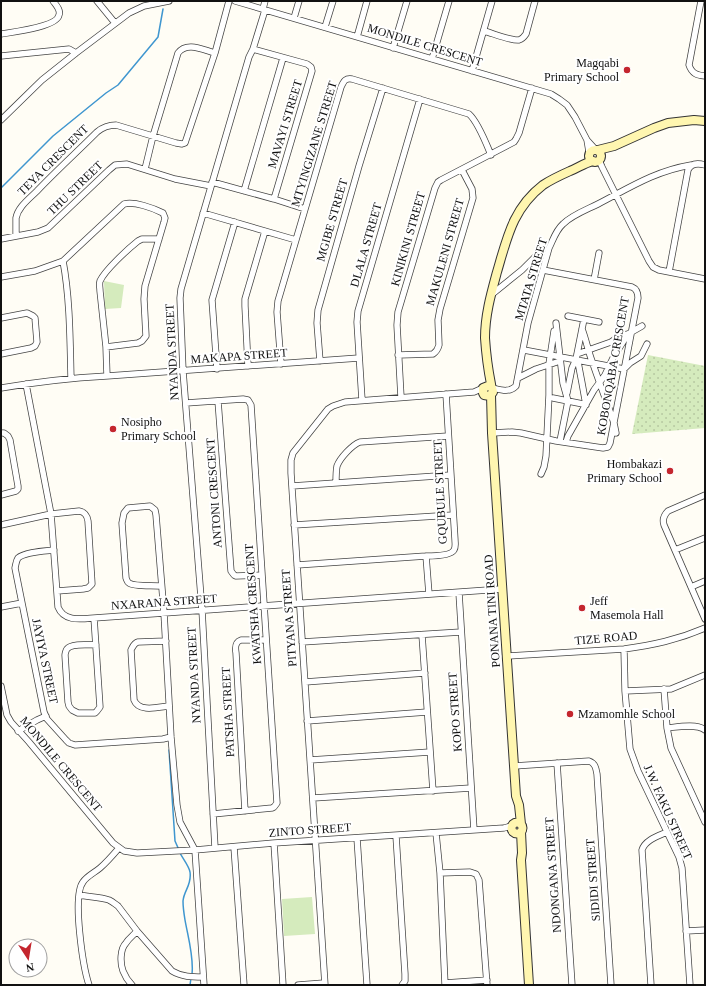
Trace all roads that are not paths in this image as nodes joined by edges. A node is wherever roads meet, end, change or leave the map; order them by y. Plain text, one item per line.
1 (54, 1) edge
2 (97, 1) edge
3 (169, 1) edge
4 (229, 1) edge
5 (235, 1) edge
6 (265, 1) edge
7 (299, 1) edge
8 (333, 1) edge
9 (367, 1) edge
10 (407, 1) edge
11 (449, 1) edge
12 (492, 1) edge
13 (535, 1) edge
14 (701, 1) edge
15 (264, 9) junction
16 (294, 18) junction
17 (115, 23) junction
18 (325, 27) junction
19 (484, 31) junction
20 (1, 34) edge
21 (357, 37) junction
22 (393, 48) junction
23 (253, 49) junction
24 (76, 53) junction
25 (215, 53) junction
26 (1, 56) edge
27 (283, 58) junction
28 (432, 59) junction
29 (472, 71) junction
30 (705, 76) edge
31 (383, 88) junction
32 (532, 88) junction
33 (420, 99) junction
34 (1, 120) edge
35 (705, 121) edge
36 (153, 136) junction
37 (491, 155) junction
38 (596, 157) junction
39 (705, 164) edge
40 (691, 165) junction
41 (145, 169) junction
42 (462, 170) junction
43 (212, 184) junction
44 (244, 191) junction
45 (616, 194) junction
46 (274, 199) junction
47 (305, 210) junction
48 (203, 213) junction
49 (235, 222) junction
50 (265, 231) junction
51 (16, 236) junction
52 (1, 239) edge
53 (159, 239) junction
54 (296, 240) junction
55 (539, 253) dead end
56 (599, 253) dead end
57 (63, 261) junction
58 (543, 270) junction
59 (669, 272) junction
60 (1, 277) edge
61 (705, 279) edge
62 (594, 280) junction
63 (490, 296) junction
64 (568, 316) dead end
65 (1, 318) edge
66 (584, 319) junction
67 (599, 322) dead end
68 (556, 323) dead end
69 (642, 326) dead end
70 (582, 329) junction
71 (554, 331) dead end
72 (630, 333) junction
73 (646, 344) dead end
74 (106, 347) junction
75 (524, 350) junction
76 (588, 350) junction
77 (1, 354) edge
78 (550, 354) junction
79 (398, 355) junction
80 (577, 357) junction
81 (359, 358) junction
82 (560, 359) junction
83 (320, 361) junction
84 (592, 362) junction
85 (281, 364) junction
86 (549, 364) junction
87 (248, 366) junction
88 (610, 366) junction
89 (217, 368) junction
90 (624, 369) junction
91 (182, 371) junction
92 (107, 376) junction
93 (71, 378) junction
94 (518, 378) junction
95 (600, 382) junction
96 (26, 384) junction
97 (1, 388) edge
98 (488, 391) junction
99 (446, 394) junction
100 (401, 397) junction
101 (553, 398) dead end
102 (567, 399) junction
103 (362, 400) junction
104 (218, 401) junction
105 (186, 403) junction
106 (585, 405) junction
107 (614, 423) junction
108 (1, 433) edge
109 (492, 433) junction
110 (616, 433) dead end
111 (448, 436) junction
112 (547, 438) junction
113 (563, 442) junction
114 (542, 474) dead end
115 (451, 475) junction
116 (336, 483) junction
117 (292, 486) junction
118 (1, 494) edge
119 (705, 495) edge
120 (51, 514) junction
121 (453, 515) junction
122 (1, 525) edge
123 (294, 525) junction
124 (705, 538) edge
125 (54, 550) junction
126 (675, 550) junction
127 (426, 556) junction
128 (297, 565) junction
129 (262, 575) junction
130 (705, 581) edge
131 (162, 586) junction
132 (691, 587) junction
133 (502, 589) junction
134 (57, 591) junction
135 (459, 593) junction
136 (429, 594) junction
137 (22, 603) junction
138 (299, 603) junction
139 (264, 606) junction
140 (1, 607) edge
141 (202, 610) junction
142 (164, 613) junction
143 (94, 618) junction
144 (705, 619) edge
145 (705, 628) edge
146 (461, 632) junction
147 (422, 635) junction
148 (266, 640) junction
149 (166, 641) junction
150 (302, 642) junction
151 (96, 645) junction
152 (624, 649) junction
153 (507, 656) junction
154 (425, 674) junction
155 (705, 675) edge
156 (305, 682) junction
157 (1, 686) edge
158 (664, 690) junction
159 (625, 691) junction
160 (169, 706) junction
161 (428, 712) junction
162 (46, 716) junction
163 (307, 721) junction
164 (667, 728) junction
165 (705, 730) edge
166 (18, 731) junction
167 (171, 737) junction
168 (430, 752) junction
169 (310, 760) junction
170 (557, 763) junction
171 (514, 766) junction
172 (471, 788) junction
173 (433, 791) junction
174 (313, 798) junction
175 (245, 811) junction
176 (213, 814) junction
177 (705, 822) edge
178 (514, 828) junction
179 (474, 830) junction
180 (667, 832) junction
181 (436, 833) junction
182 (396, 836) junction
183 (357, 838) junction
184 (315, 841) junction
185 (274, 843) junction
186 (234, 847) junction
187 (119, 848) junction
188 (215, 848) junction
189 (195, 850) junction
190 (440, 873) junction
191 (79, 895) junction
192 (705, 930) edge
193 (137, 931) junction
194 (686, 931) junction
195 (203, 977) junction
196 (487, 983) edge
197 (324, 984) edge
198 (445, 984) edge
199 (89, 985) edge
200 (132, 985) edge
201 (204, 985) edge
202 (244, 985) edge
203 (283, 985) edge
204 (298, 985) edge
205 (367, 985) edge
206 (402, 985) edge
207 (529, 985) edge
208 (572, 985) edge
209 (611, 985) edge
210 (651, 985) edge
211 (690, 985) edge

1 - 20 street
2 - 17 street
3 - 17 street
4 - 25 street, TEYA CRESCENT
5 - 15 street, MONDILE CRESCENT
6 - 15 street, NYANDA STREET
7 - 16 street
8 - 18 street
9 - 21 street
10 - 22 street
11 - 28 street
12 - 19 street
13 - 19 street
14 - 30 street
15 - 16 street, MONDILE CRESCENT
15 - 23 street, NYANDA STREET
16 - 18 street, MONDILE CRESCENT
17 - 24 street
18 - 21 street, MONDILE CRESCENT
19 - 29 street
21 - 22 street, MONDILE CRESCENT
22 - 28 street, MONDILE CRESCENT
23 - 27 street, MAVAYI STREET
23 - 43 street, NYANDA STREET
24 - 26 street
24 - 34 street
25 - 36 street
25 - 36 street, TEYA CRESCENT
27 - 44 street
27 - 46 street, MAVAYI STREET
28 - 29 street, MONDILE CRESCENT
29 - 32 street, MONDILE CRESCENT
31 - 33 street, MTYINGIZANE STREET
31 - 47 street, MTYINGIZANE STREET
31 - 83 street, MGIBE STREET
32 - 37 street, KINIKINI STREET
32 - 38 street, MONDILE CRESCENT
33 - 37 street, MTYINGIZANE STREET
33 - 81 street, DLALA STREET
35 - 38 street, PONANA TINI ROAD
36 - 41 street
36 - 51 street, TEYA CRESCENT
37 - 42 street, KINIKINI STREET
38 - 45 street, MONDILE CRESCENT
38 - 63 street, PONANA TINI ROAD
39 - 40 street, MTATA STREET
40 - 45 street, MTATA STREET
40 - 59 street
41 - 43 street, THU STREET
41 - 51 street, THU STREET
42 - 79 street, KINIKINI STREET
42 - 79 street, MAKULENI STREET
43 - 44 street, THU STREET
43 - 48 street, NYANDA STREET
44 - 46 street, THU STREET
45 - 58 street, MTATA STREET
45 - 59 street, MONDILE CRESCENT
46 - 47 street, THU STREET
47 - 54 street, MTYINGIZANE STREET
48 - 49 street
48 - 91 street, NYANDA STREET
49 - 50 street
49 - 89 street
50 - 54 street
50 - 87 street
51 - 52 street, THU STREET
53 - 57 street
53 - 74 street
53 - 74 street
54 - 85 street, MTYINGIZANE STREET
55 - 63 street
56 - 62 street
57 - 60 street
57 - 93 street
58 - 62 street, KOBONQABA CRESCENT
58 - 75 street, MTATA STREET
59 - 61 street, MONDILE CRESCENT
62 - 72 street, KOBONQABA CRESCENT
63 - 98 street, PONANA TINI ROAD
64 - 66 street
65 - 77 street
66 - 67 street
66 - 70 street
68 - 82 street
69 - 72 street
70 - 76 street
70 - 80 street
71 - 78 street
72 - 76 street
72 - 88 street
72 - 90 street, KOBONQABA CRESCENT
73 - 90 street
74 - 92 street
75 - 78 street
75 - 94 street, MTATA STREET
76 - 80 street
76 - 84 street
78 - 82 street
78 - 86 street
79 - 100 street, KINIKINI STREET
80 - 82 street
80 - 84 street
80 - 102 street
80 - 106 street
81 - 83 street, MAKAPA STREET
81 - 103 street, DLALA STREET
82 - 86 street
82 - 102 street
83 - 85 street, MAKAPA STREET
84 - 88 street
84 - 95 street
85 - 87 street, MAKAPA STREET
86 - 94 street
86 - 112 street
87 - 89 street, MAKAPA STREET
88 - 90 street
88 - 95 street
89 - 91 street, MAKAPA STREET
90 - 107 street, KOBONQABA CRESCENT
91 - 92 street, MAKAPA STREET
91 - 105 street, NYANDA STREET
92 - 93 street, MAKAPA STREET
93 - 96 street, MAKAPA STREET
94 - 98 street
95 - 106 street
95 - 107 street
96 - 97 street, MAKAPA STREET
96 - 120 street, NXARANA STREET
98 - 99 street, PITYANA STREET
98 - 109 street, PONANA TINI ROAD
99 - 100 street, PITYANA STREET
99 - 111 street, GQUBULE STREET
100 - 103 street, PITYANA STREET
101 - 102 street
102 - 106 street
102 - 113 street
103 - 117 street, PITYANA STREET
104 - 105 street, KWATSHA CRESCENT
104 - 129 street, ANTONI CRESCENT
104 - 129 street, KWATSHA CRESCENT
105 - 141 street, NYANDA STREET
106 - 113 street
107 - 110 street
107 - 113 street, KOBONQABA CRESCENT
108 - 118 street
109 - 112 street, KOBONQABA CRESCENT
109 - 133 street, PONANA TINI ROAD
111 - 115 street, GQUBULE STREET
111 - 116 street
112 - 113 street, KOBONQABA CRESCENT
112 - 114 street
115 - 116 street
115 - 121 street, GQUBULE STREET
116 - 117 street
117 - 123 street, PITYANA STREET
119 - 126 street
120 - 122 street
120 - 125 street, NXARANA STREET
120 - 134 street
121 - 123 street
121 - 127 street, GQUBULE STREET
123 - 128 street, PITYANA STREET
124 - 126 street
125 - 134 street, NXARANA STREET
125 - 137 street, JAYIYA STREET
126 - 132 street
127 - 128 street, GQUBULE STREET
127 - 136 street
128 - 138 street, PITYANA STREET
129 - 139 street, KWATSHA CRESCENT
130 - 132 street
131 - 131 street
131 - 142 street
132 - 144 street
133 - 135 street, NXARANA STREET
133 - 153 street, PONANA TINI ROAD
134 - 143 street, NXARANA STREET
135 - 136 street, NXARANA STREET
135 - 146 street, KOPO STREET
136 - 138 street, NXARANA STREET
137 - 140 street
137 - 162 street, JAYIYA STREET
138 - 139 street, NXARANA STREET
138 - 150 street, PITYANA STREET
139 - 141 street, NXARANA STREET
139 - 148 street, KWATSHA CRESCENT
141 - 142 street, NXARANA STREET
141 - 176 street, NYANDA STREET
142 - 143 street, NXARANA STREET
142 - 149 street
143 - 151 street
145 - 152 street, TIZE ROAD
146 - 147 street
146 - 172 street, KOPO STREET
147 - 150 street
147 - 154 street
148 - 175 street, KWATSHA CRESCENT
148 - 175 street, PATSHA STREET
149 - 160 street
149 - 160 street
150 - 156 street, PITYANA STREET
151 - 151 street
152 - 153 street, TIZE ROAD
152 - 159 street, J.W. FAKU STREET
153 - 171 street, PONANA TINI ROAD
154 - 156 street
154 - 161 street
155 - 158 street
156 - 163 street, PITYANA STREET
157 - 166 street, MONDILE CRESCENT
158 - 159 street
158 - 164 street
159 - 180 street, J.W. FAKU STREET
160 - 167 street
161 - 163 street
161 - 168 street
162 - 166 street
162 - 167 street, JAYIYA STREET
163 - 169 street, PITYANA STREET
164 - 165 street
164 - 177 street
166 - 187 street, MONDILE CRESCENT
167 - 189 street
168 - 169 street
168 - 173 street
169 - 174 street, PITYANA STREET
170 - 171 street
170 - 208 street, NDONGANA STREET
170 - 209 street, SIDIDI STREET
171 - 178 street, PONANA TINI ROAD
172 - 173 street
172 - 179 street, KOPO STREET
173 - 174 street
174 - 184 street, PITYANA STREET
175 - 176 street, KWATSHA CRESCENT
176 - 188 street, NYANDA STREET
178 - 179 street, ZINTO STREET
178 - 207 street, PONANA TINI ROAD
179 - 181 street, ZINTO STREET
180 - 194 street, J.W. FAKU STREET
180 - 210 street
181 - 182 street, ZINTO STREET
181 - 190 street
182 - 183 street, ZINTO STREET
182 - 206 street
183 - 184 street, ZINTO STREET
183 - 205 street
184 - 185 street, ZINTO STREET
184 - 197 street, PITYANA STREET
185 - 186 street, ZINTO STREET
185 - 203 street
186 - 188 street, ZINTO STREET
186 - 202 street
187 - 189 street, ZINTO STREET
187 - 191 street
188 - 189 street, ZINTO STREET
189 - 195 street
190 - 196 street
190 - 198 street
191 - 193 street
191 - 199 street
192 - 194 street
193 - 195 street
193 - 200 street
194 - 211 street, J.W. FAKU STREET
195 - 201 street
196 - 198 street
197 - 204 street

